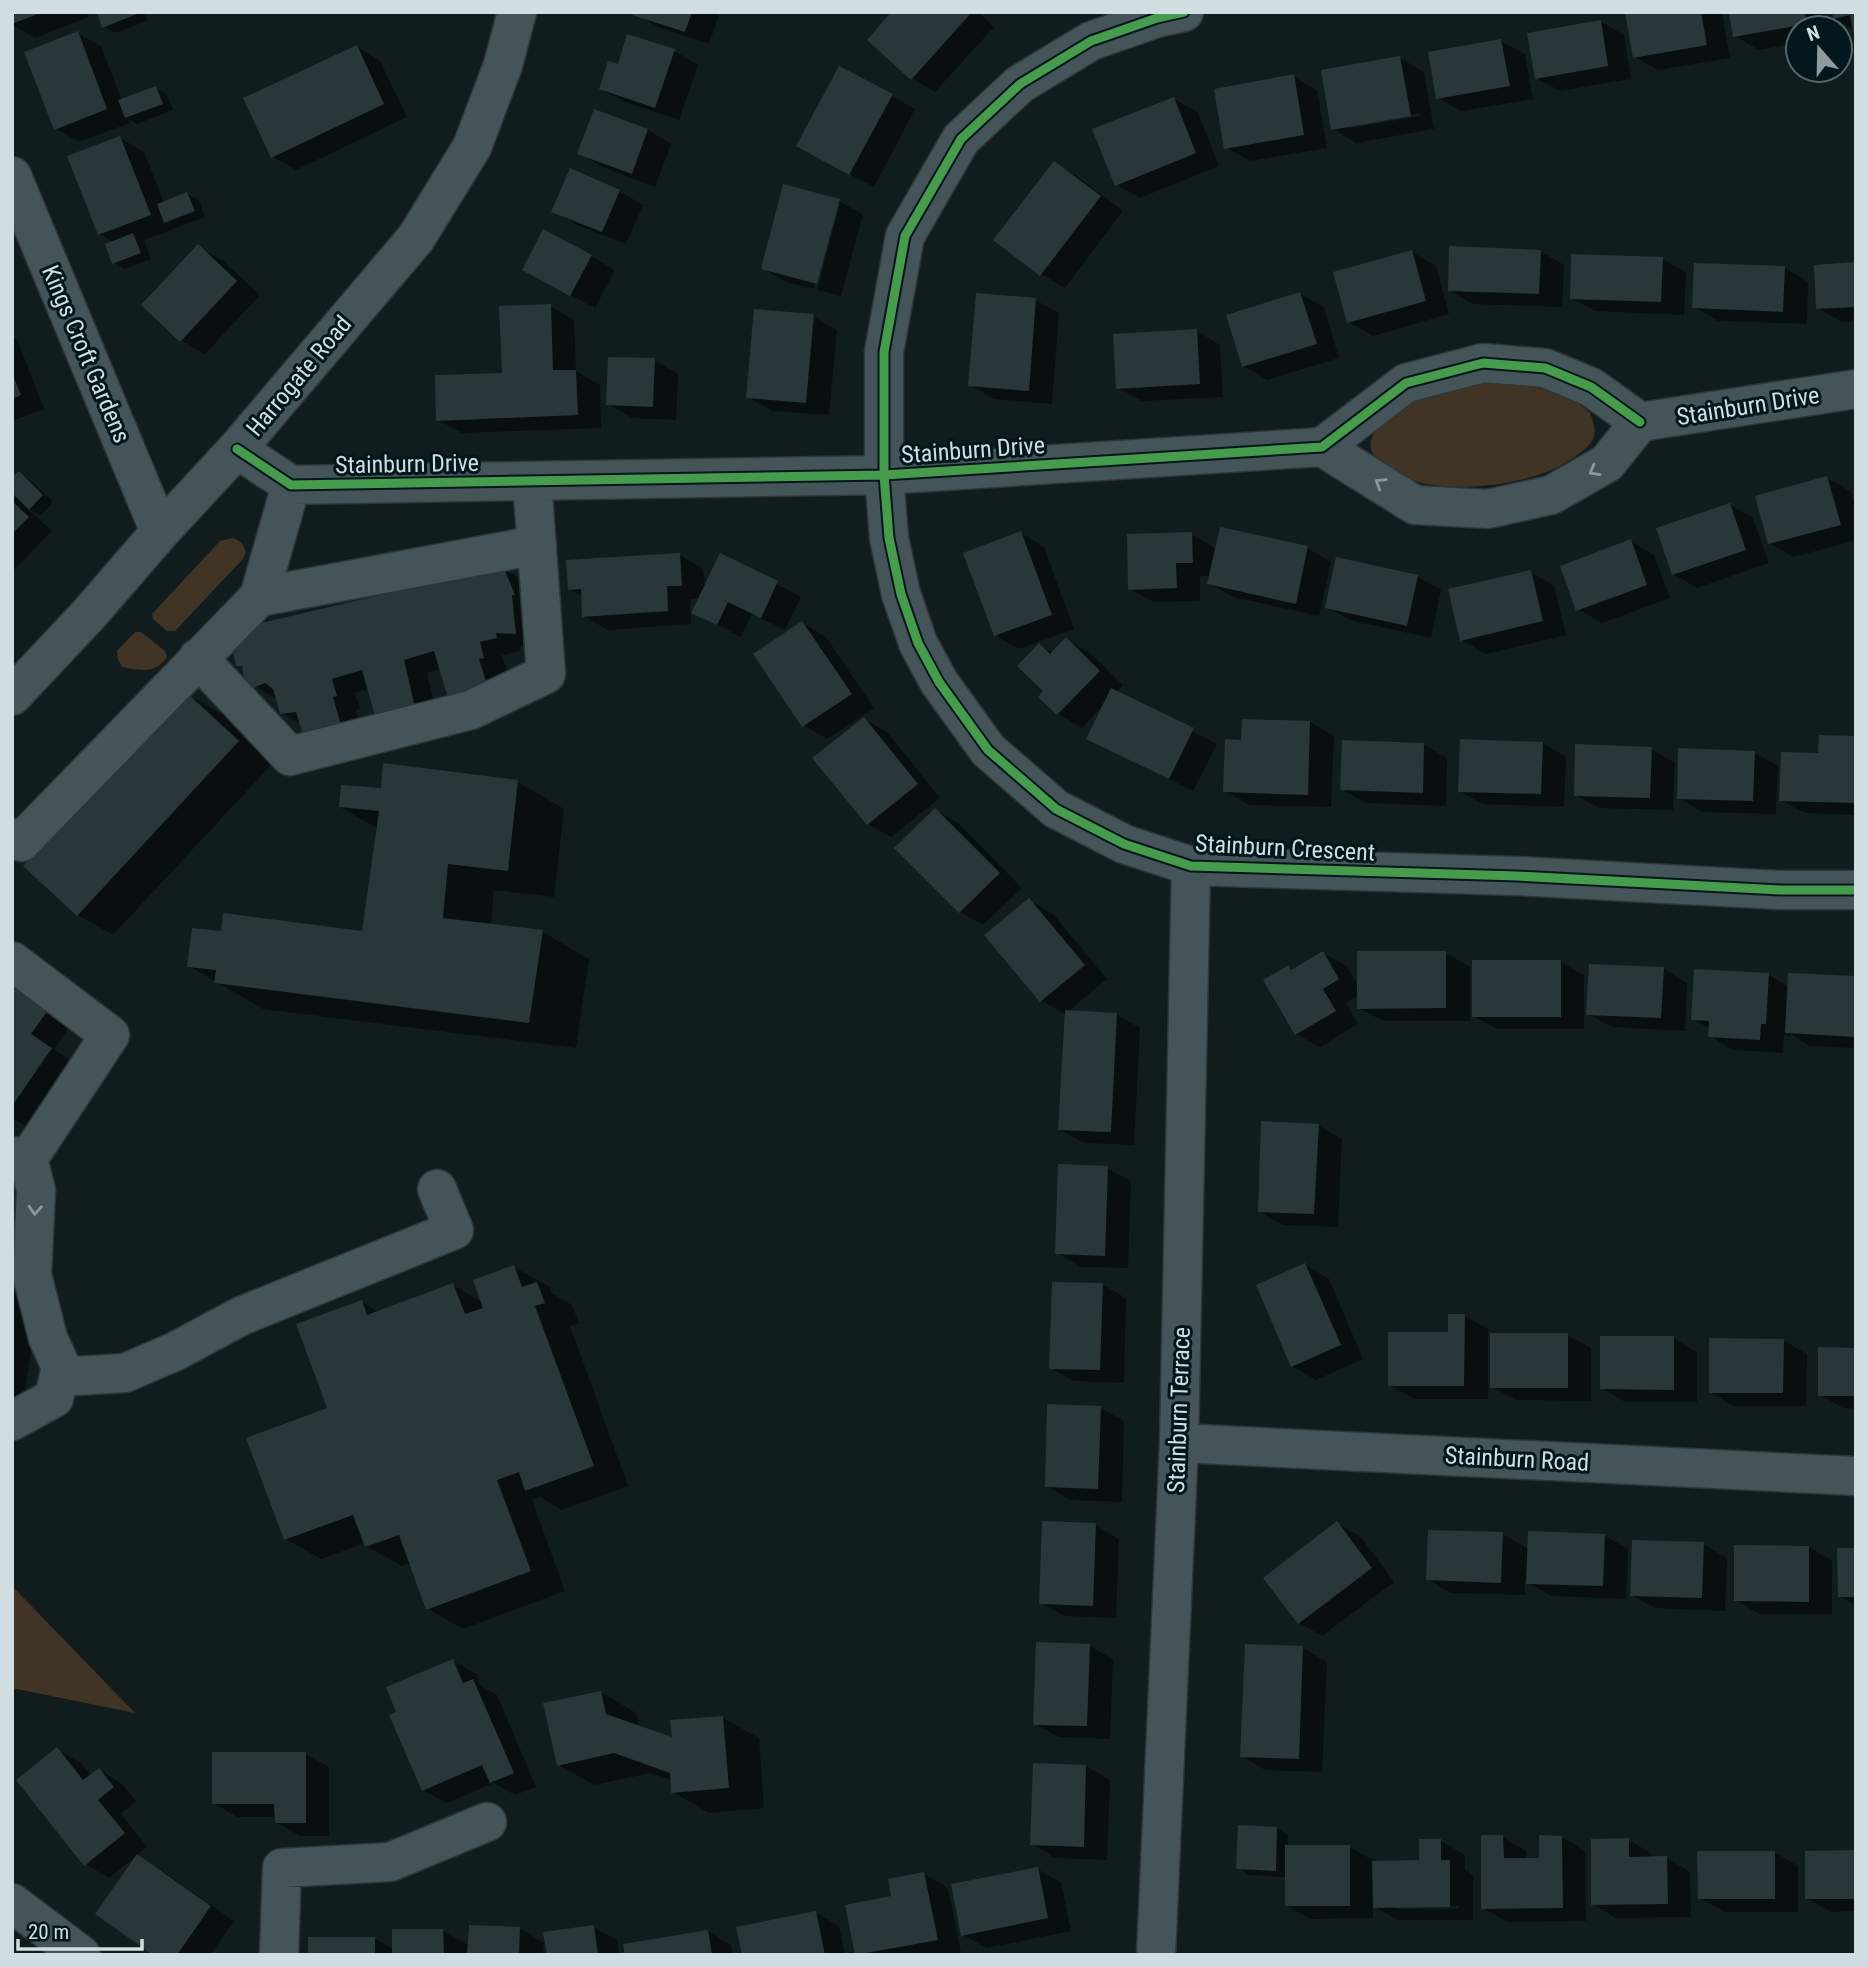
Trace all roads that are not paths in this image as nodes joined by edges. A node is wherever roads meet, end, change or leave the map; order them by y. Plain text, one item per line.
1 (517, 12) edge
2 (1184, 12) edge
3 (12, 176) edge
4 (1856, 389) edge
5 (1640, 422) junction
6 (1322, 447) junction
7 (237, 449) junction
8 (884, 475) junction
9 (532, 481) junction
10 (291, 485) junction
11 (160, 531) junction
12 (537, 545) junction
13 (259, 597) junction
14 (198, 658) junction
15 (12, 696) edge
16 (12, 838) edge
17 (1192, 866) junction
18 (1856, 890) edge
19 (12, 961) edge
20 (20, 1157) edge
21 (437, 1189) dead end
22 (59, 1377) junction
23 (12, 1421) edge
24 (1179, 1443) junction
25 (1856, 1476) edge
26 (487, 1822) dead end
27 (12, 1903) edge
28 (81, 1955) edge
29 (279, 1955) edge
30 (1156, 1955) edge

1 - 7 street, Harrogate Road
2 - 8 street, Stainburn Crescent
3 - 11 street, Kings Croft Gardens
4 - 5 street, Stainburn Drive
5 - 6 street
5 -> 6 street
6 - 8 street, Stainburn Drive
7 - 10 street
7 - 11 street, Harrogate Road
8 - 9 street, Stainburn Drive
8 - 17 street, Stainburn Crescent
9 - 10 street, Stainburn Drive
9 - 12 street
10 - 13 street
11 - 15 street, Harrogate Road
12 - 13 street
12 - 14 street
13 - 14 street
14 - 16 street
17 - 18 street, Stainburn Crescent
17 - 24 street, Stainburn Terrace
19 - 20 street
20 -> 22 street
21 - 22 street
22 - 23 street
24 - 25 street, Stainburn Road
24 - 30 street, Stainburn Terrace
26 - 29 street
27 - 28 street

